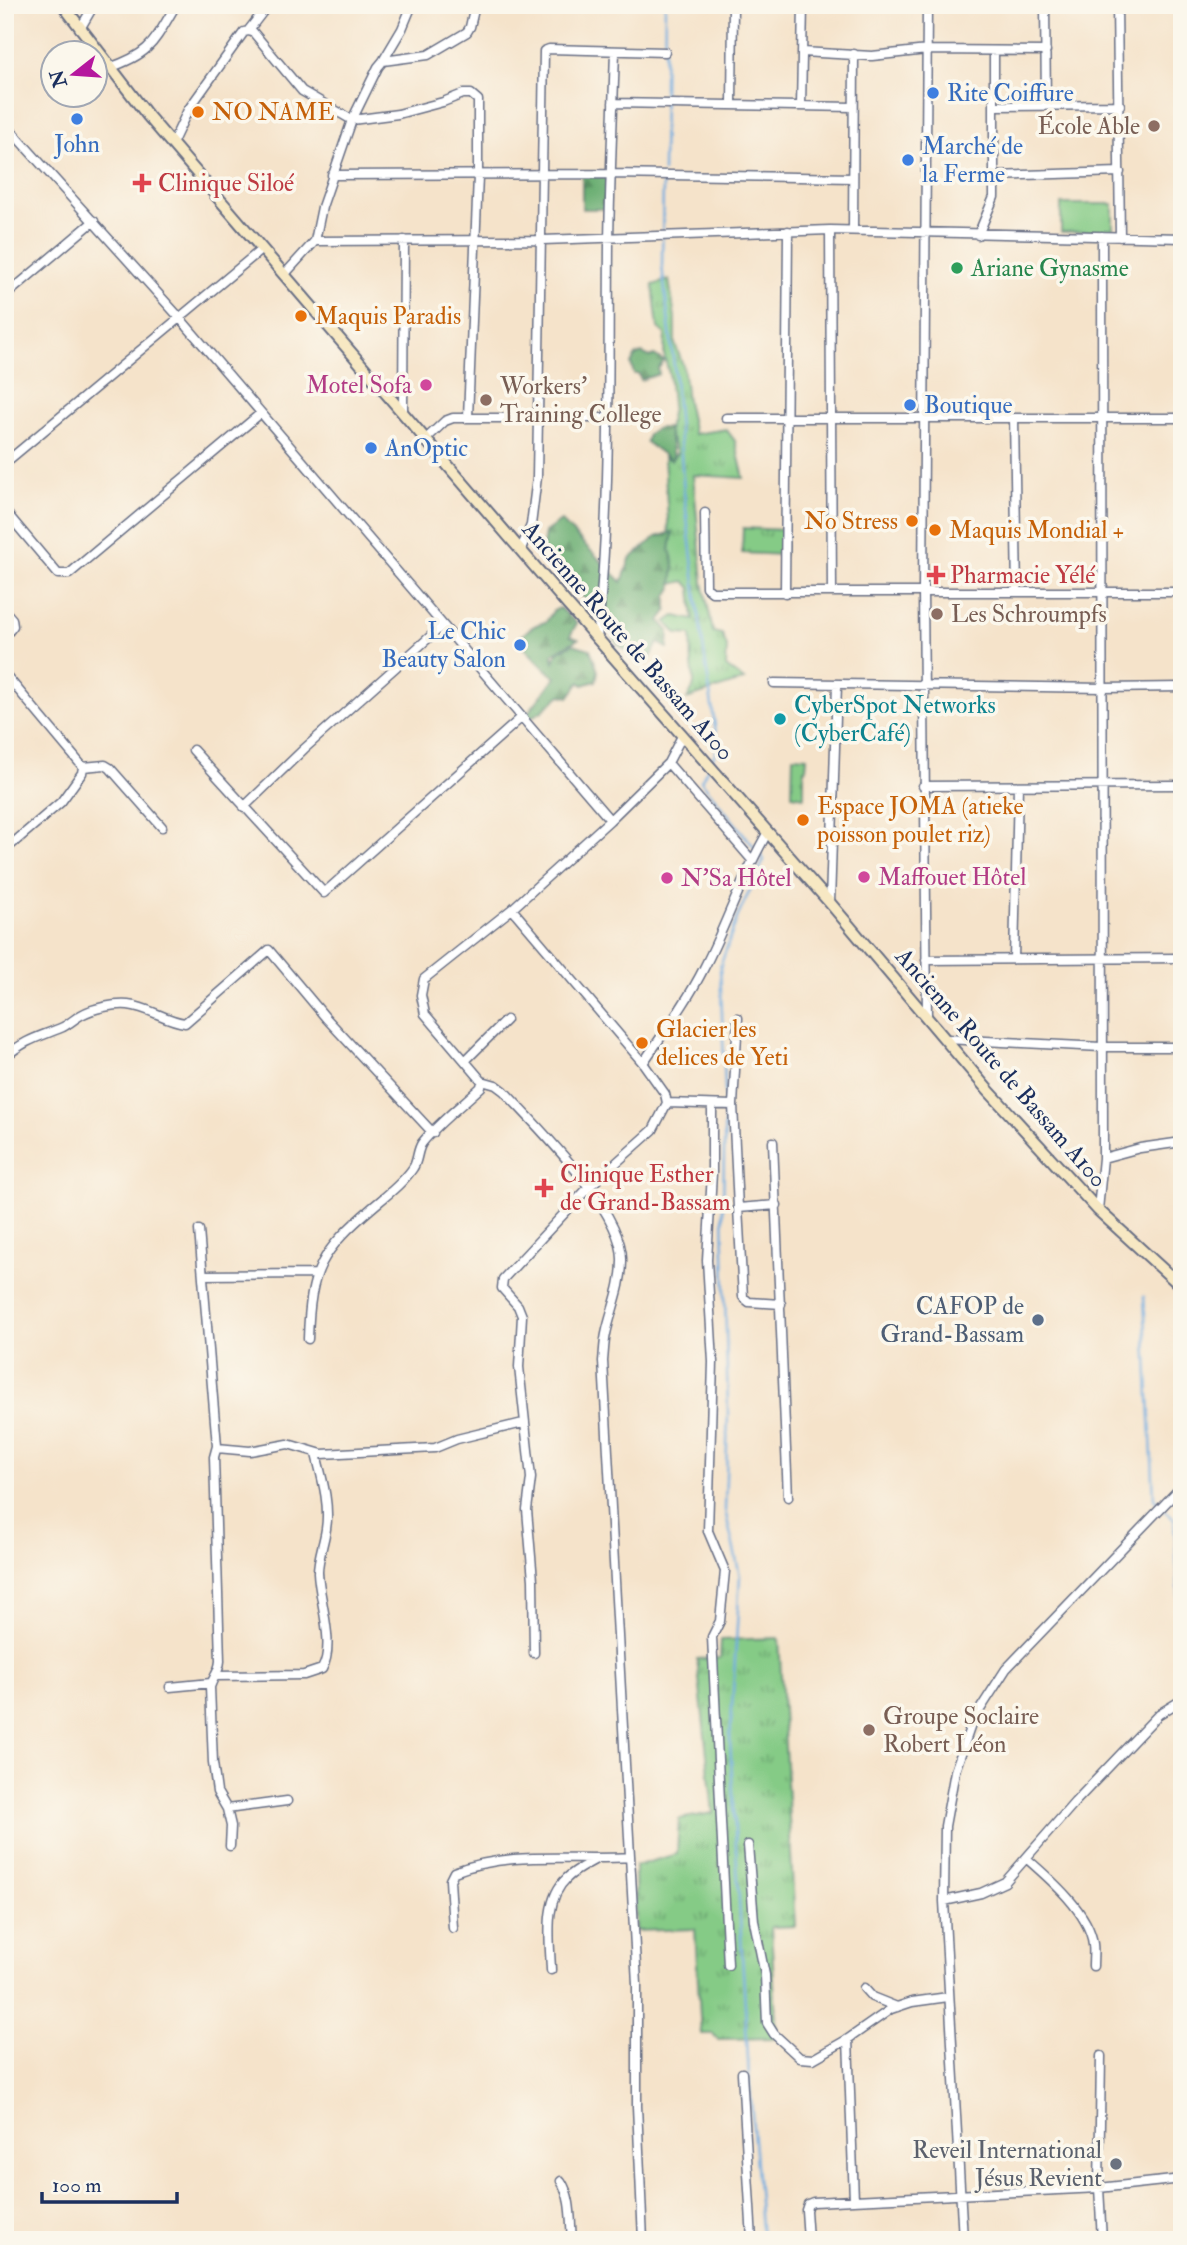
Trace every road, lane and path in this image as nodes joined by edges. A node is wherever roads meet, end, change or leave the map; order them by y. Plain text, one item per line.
1 (63, 5) edge
2 (94, 5) edge
3 (176, 5) edge
4 (268, 5) edge
5 (412, 5) edge
6 (475, 5) edge
7 (733, 5) edge
8 (803, 5) edge
9 (927, 5) edge
10 (1045, 5) edge
11 (1116, 5) edge
12 (80, 29) junction
13 (248, 31) junction
14 (927, 50) junction
15 (615, 51) junction
16 (1046, 51) junction
17 (665, 52) dead end
18 (802, 52) junction
19 (994, 52) junction
20 (854, 54) junction
21 (383, 61) junction
22 (109, 68) junction
23 (614, 103) junction
24 (1046, 105) junction
25 (1120, 105) junction
26 (732, 106) junction
27 (801, 106) junction
28 (995, 106) junction
29 (853, 107) junction
30 (352, 120) junction
31 (5, 124) edge
32 (172, 144) junction
33 (1120, 172) junction
34 (332, 174) junction
35 (612, 174) junction
36 (544, 175) junction
37 (478, 176) junction
38 (994, 176) junction
39 (853, 178) junction
40 (94, 221) junction
41 (831, 230) junction
42 (853, 230) junction
43 (788, 231) junction
44 (926, 234) junction
45 (978, 235) junction
46 (1102, 236) junction
47 (609, 237) junction
48 (1121, 237) junction
49 (1182, 238) edge
50 (476, 239) junction
51 (404, 240) junction
52 (543, 240) junction
53 (314, 242) junction
54 (262, 249) junction
55 (284, 275) junction
56 (5, 296) edge
57 (179, 317) junction
58 (403, 412) junction
59 (261, 413) junction
60 (468, 417) junction
61 (539, 418) junction
62 (608, 418) junction
63 (656, 418) dead end
64 (726, 418) dead end
65 (830, 418) junction
66 (925, 418) junction
67 (1013, 418) junction
68 (1101, 418) junction
69 (1182, 418) edge
70 (788, 419) junction
71 (426, 439) junction
72 (5, 463) edge
73 (5, 511) edge
74 (705, 513) dead end
75 (521, 549) junction
76 (923, 591) junction
77 (832, 592) junction
78 (1017, 592) junction
79 (1182, 592) edge
80 (785, 593) junction
81 (1102, 593) junction
82 (5, 611) edge
83 (442, 626) junction
84 (5, 636) edge
85 (597, 639) junction
86 (5, 674) edge
87 (774, 684) dead end
88 (837, 684) junction
89 (924, 686) junction
90 (1182, 687) edge
91 (1103, 688) junction
92 (522, 717) junction
93 (682, 736) junction
94 (193, 750) dead end
95 (668, 763) junction
96 (83, 767) junction
97 (1182, 785) edge
98 (923, 786) junction
99 (1018, 786) junction
100 (1101, 787) junction
101 (244, 807) junction
102 (610, 820) junction
103 (162, 827) dead end
104 (768, 832) junction
105 (5, 850) edge
106 (751, 859) junction
107 (830, 903) junction
108 (512, 909) junction
109 (1182, 958) edge
110 (1014, 959) junction
111 (926, 960) junction
112 (1102, 960) junction
113 (927, 1016) junction
114 (738, 1018) dead end
115 (506, 1020) dead end
116 (1182, 1021) edge
117 (946, 1039) junction
118 (1101, 1047) junction
119 (1181, 1047) edge
120 (5, 1057) edge
121 (466, 1060) junction
122 (643, 1063) junction
123 (482, 1081) junction
124 (1182, 1098) edge
125 (667, 1103) junction
126 (733, 1105) junction
127 (712, 1106) junction
128 (433, 1133) junction
129 (774, 1142) dead end
130 (1182, 1142) edge
131 (1103, 1158) junction
132 (589, 1187) junction
133 (777, 1205) junction
134 (738, 1208) junction
135 (1098, 1210) junction
136 (199, 1230) dead end
137 (1182, 1264) edge
138 (316, 1274) junction
139 (203, 1275) junction
140 (1171, 1277) junction
141 (1182, 1287) edge
142 (780, 1304) junction
143 (309, 1339) dead end
144 (523, 1423) junction
145 (217, 1448) junction
146 (316, 1454) junction
147 (1182, 1486) edge
148 (788, 1497) dead end
149 (534, 1653) dead end
150 (213, 1679) junction
151 (170, 1687) dead end
152 (1182, 1700) edge
153 (287, 1801) dead end
154 (227, 1809) junction
155 (748, 1845) dead end
156 (230, 1846) dead end
157 (630, 1857) junction
158 (1026, 1858) junction
159 (596, 1859) junction
160 (944, 1901) junction
161 (453, 1928) dead end
162 (728, 1965) dead end
163 (1093, 1966) dead end
164 (551, 1970) dead end
165 (864, 1988) dead end
166 (948, 1997) junction
167 (897, 2007) junction
168 (848, 2039) junction
169 (1101, 2056) dead end
170 (742, 2073) dead end
171 (1182, 2179) edge
172 (561, 2181) dead end
173 (1099, 2188) junction
174 (962, 2194) junction
175 (854, 2200) junction
176 (572, 2240) edge
177 (643, 2240) edge
178 (752, 2240) edge
179 (808, 2240) edge
180 (963, 2240) edge
181 (1102, 2240) edge

1 - 12 main road, Ancienne Route de Bassam A100
2 - 12 street
3 - 22 street
4 - 13 street
5 - 21 street
6 - 21 street
7 - 26 street
8 - 18 street
9 - 14 street
10 - 16 street
11 - 25 street
12 - 22 main road, Ancienne Route de Bassam A100
13 - 30 street
13 - 32 street
14 - 19 street
14 - 20 street
14 - 44 street
15 - 17 street
15 - 23 street
15 - 36 street
16 - 19 street
16 - 24 street
18 - 20 street
18 - 27 street
19 - 28 street
20 - 29 street
21 - 30 street
22 - 32 main road, Ancienne Route de Bassam A100
23 - 26 street
23 - 35 street
24 - 25 street
24 - 28 street
25 - 33 street
26 - 27 street
27 - 29 street
28 - 38 street
29 - 39 street
30 - 34 street
30 - 37 street
31 - 40 street
32 - 54 main road, Ancienne Route de Bassam A100
33 - 38 street
33 - 48 street
34 - 37 street
34 - 53 street
35 - 36 street
35 - 39 street
35 - 47 street
36 - 37 street
36 - 52 street
37 - 50 street
38 - 45 street
39 - 42 street
40 - 56 street
40 - 57 street
41 - 42 street
41 - 43 street
41 - 65 street
42 - 44 street
43 - 47 street
43 - 70 street
44 - 45 street
44 - 66 street
45 - 46 street
46 - 48 street
46 - 68 street
47 - 52 street
47 - 62 street
48 - 49 street
50 - 51 street
50 - 52 street
50 - 60 street
51 - 53 street
51 - 58 street
52 - 61 street
53 - 55 street
54 - 55 main road, Ancienne Route de Bassam A100
54 - 57 street
55 - 58 main road, Ancienne Route de Bassam A100
57 - 59 street
57 - 72 street
58 - 71 main road, Ancienne Route de Bassam A100
59 - 73 street
59 - 83 street
60 - 61 street
60 - 71 street
61 - 62 street
61 - 75 street
62 - 63 street
62 - 85 street
64 - 70 street
65 - 66 street
65 - 70 street
65 - 77 street
66 - 67 street
66 - 76 street
67 - 68 street
67 - 78 street
68 - 69 street
68 - 81 street
70 - 80 street
71 - 75 main road, Ancienne Route de Bassam A100
74 - 80 street
75 - 85 main road, Ancienne Route de Bassam A100
76 - 77 street
76 - 78 street
76 - 89 street
77 - 80 street
78 - 81 street
79 - 81 street
81 - 91 street
82 - 84 street
83 - 92 street
83 - 101 street
85 - 93 main road, Ancienne Route de Bassam A100
86 - 96 street
87 - 88 street
88 - 89 street
88 - 107 street
89 - 91 street
89 - 98 street
90 - 91 street
91 - 100 street
92 - 101 street
92 - 102 street
93 - 95 street
93 - 104 main road, Ancienne Route de Bassam A100
94 - 101 street
95 - 102 street
95 - 106 street
96 - 103 street
96 - 105 street
97 - 100 street
98 - 99 street
98 - 111 street
99 - 100 street
99 - 110 street
100 - 112 street
102 - 108 street
104 - 106 street
104 - 107 main road, Ancienne Route de Bassam A100
106 - 122 street
107 - 113 main road, Ancienne Route de Bassam A100
108 - 121 street
108 - 122 street
109 - 112 street
110 - 111 street
110 - 112 street
111 - 113 street
112 - 118 street
113 - 117 main road, Ancienne Route de Bassam A100
114 - 126 street
115 - 121 street
116 - 119 street
117 - 118 street
117 - 135 main road, Ancienne Route de Bassam A100
118 - 119 street
118 - 131 street
119 - 124 street
120 - 128 street
121 - 123 street
122 - 125 street
123 - 128 street
123 - 132 street
125 - 127 street
125 - 132 street
126 - 127 street
126 - 134 street
127 - 162 street
128 - 138 street
129 - 133 street
130 - 131 street
131 - 135 street
132 - 144 street
132 - 157 street
133 - 134 street
133 - 142 street
134 - 142 street
135 - 140 main road, Ancienne Route de Bassam A100
136 - 139 street
137 - 140 street
138 - 139 street
138 - 143 street
139 - 145 street
140 - 141 main road, Ancienne Route de Bassam A100
142 - 148 street
144 - 146 street
144 - 149 street
145 - 146 street
145 - 150 street
146 - 150 street
147 - 160 street
150 - 151 street
150 - 154 street
152 - 158 street
153 - 154 street
154 - 156 street
155 - 168 street
157 - 159 street
157 - 177 street
158 - 160 street
158 - 163 street
159 - 161 street
159 - 164 street
160 - 166 street
165 - 167 street
166 - 167 street
166 - 174 street
167 - 168 street
168 - 175 street
169 - 173 street
170 - 178 street
171 - 173 street
172 - 176 street
173 - 174 street
173 - 181 street
174 - 175 street
174 - 180 street
175 - 179 street

